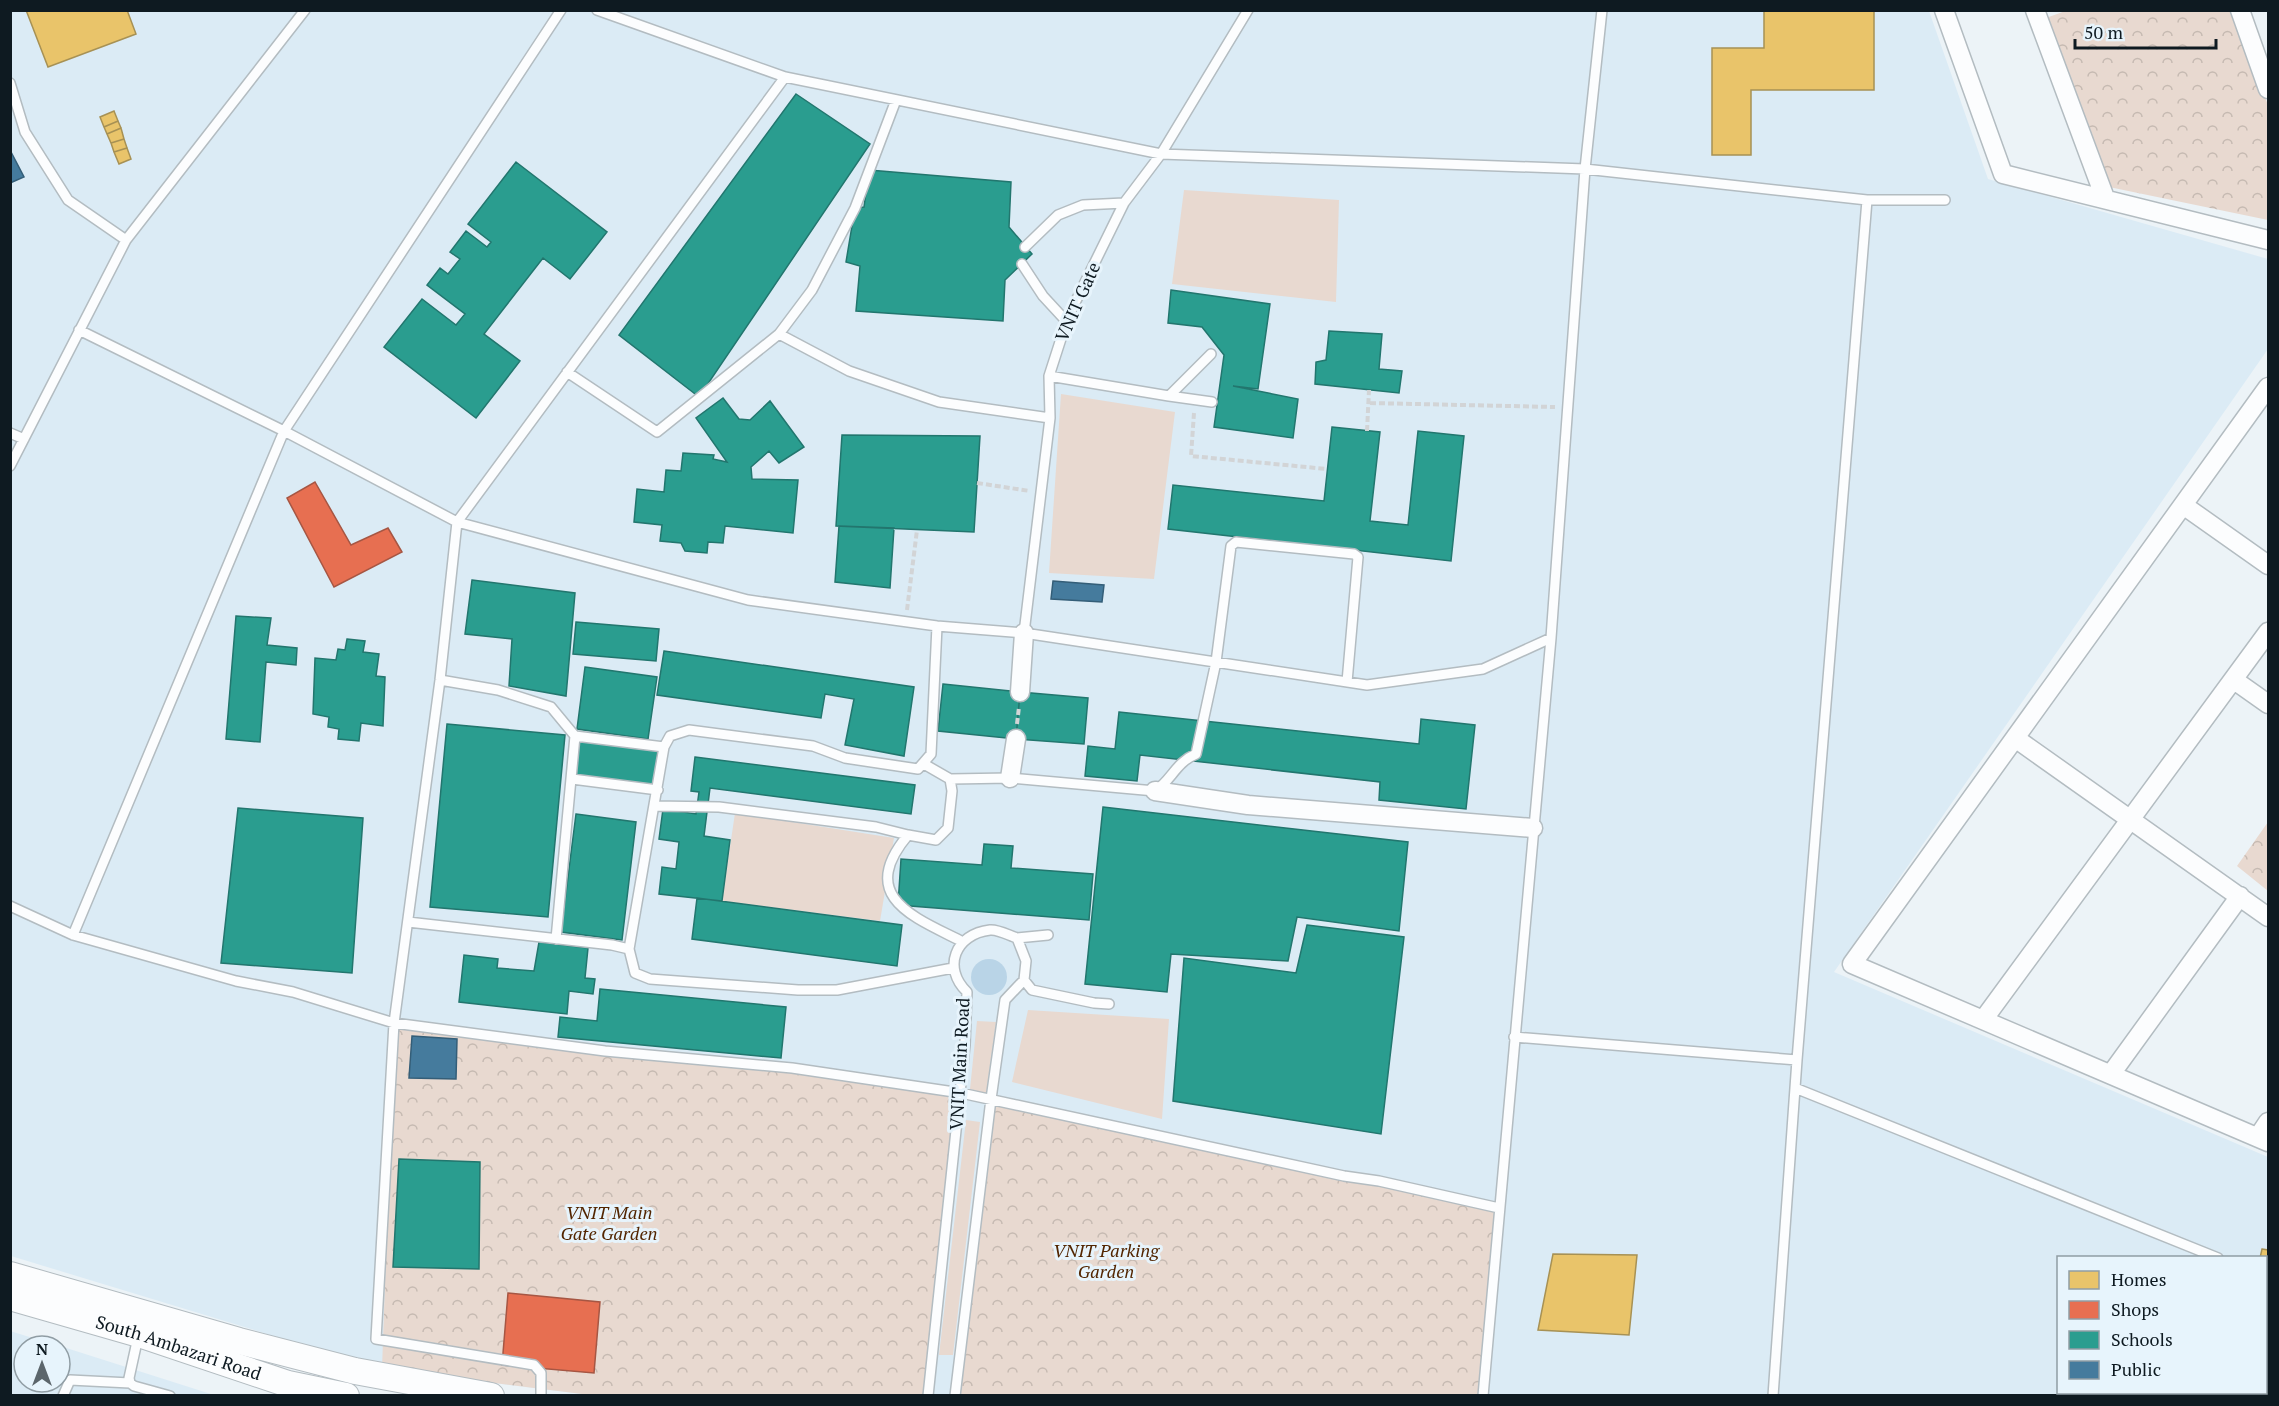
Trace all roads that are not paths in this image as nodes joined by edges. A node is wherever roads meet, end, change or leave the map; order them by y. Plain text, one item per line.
1 (305, 10) edge
2 (561, 10) edge
3 (597, 10) edge
4 (1248, 10) edge
5 (1602, 10) edge
6 (1944, 10) edge
7 (2240, 10) edge
8 (2040, 12) edge
9 (785, 77) junction
10 (10, 83) edge
11 (2268, 89) edge
12 (896, 100) junction
13 (1161, 154) junction
14 (1585, 170) junction
15 (2105, 198) junction
16 (1867, 200) junction
17 (1945, 200) dead end
18 (1124, 203) junction
19 (126, 240) junction
20 (2268, 240) edge
21 (1026, 247) dead end
22 (1022, 264) dead end
23 (1067, 322) junction
24 (79, 330) junction
25 (778, 334) junction
26 (1211, 354) dead end
27 (567, 372) junction
28 (1049, 376) junction
29 (2268, 387) edge
30 (1169, 396) junction
31 (1212, 402) dead end
32 (1050, 418) junction
33 (284, 430) junction
34 (10, 433) edge
35 (24, 439) junction
36 (10, 466) edge
37 (2183, 505) junction
38 (457, 522) junction
39 (2268, 565) edge
40 (937, 626) junction
41 (2268, 632) edge
42 (1024, 633) junction
43 (1551, 638) junction
44 (1216, 662) junction
45 (440, 680) junction
46 (2234, 680) junction
47 (1347, 682) junction
48 (1020, 692) road end
49 (2268, 704) edge
50 (575, 736) junction
51 (1016, 738) road end
52 (2015, 738) junction
53 (664, 747) junction
54 (924, 764) junction
55 (1010, 778) junction
56 (572, 779) junction
57 (950, 779) junction
58 (658, 790) junction
59 (1155, 791) junction
60 (654, 806) junction
61 (2132, 819) junction
62 (1533, 828) junction
63 (908, 835) junction
64 (2240, 896) junction
65 (10, 906) edge
66 (2268, 917) edge
67 (408, 922) junction
68 (73, 935) junction
69 (1048, 935) dead end
70 (1017, 938) junction
71 (556, 939) junction
72 (963, 942) junction
73 (629, 949) junction
74 (953, 968) junction
75 (1024, 980) junction
76 (1109, 1004) dead end
77 (1983, 1020) junction
78 (394, 1023) junction
79 (1514, 1037) junction
80 (1797, 1060) junction
81 (2111, 1074) junction
82 (1795, 1088) junction
83 (961, 1093) junction
84 (990, 1099) junction
85 (2268, 1122) edge
86 (2263, 1140) edge
87 (1499, 1208) junction
88 (2215, 1256) edge
89 (10, 1275) edge
90 (10, 1297) edge
91 (139, 1334) junction
92 (130, 1383) junction
93 (63, 1395) edge
94 (170, 1395) edge
95 (346, 1395) edge
96 (491, 1395) edge
97 (541, 1395) edge
98 (928, 1395) edge
99 (955, 1395) edge
100 (1483, 1395) edge
101 (1773, 1395) edge

1 - 19 lane
2 - 33 lane
3 - 9 lane
4 - 13 lane, VNIT Gate
5 - 14 lane
6 - 15 street
7 - 11 street
8 - 15 street
9 - 12 lane
9 - 27 lane
10 - 19 lane
12 - 13 lane
12 - 25 lane
13 - 14 lane
13 - 18 lane, VNIT Gate
14 - 16 lane
14 - 43 lane
15 - 20 street
16 - 17 lane
16 - 80 lane
18 - 21 lane
18 - 23 lane, VNIT Gate
19 - 24 lane
22 - 23 lane
23 - 28 lane, VNIT Gate
24 - 33 lane
24 - 35 lane
25 - 27 lane
25 - 32 lane
26 - 30 lane
27 - 38 lane
28 - 30 lane
28 - 32 lane, VNIT Gate
29 - 37 street
30 - 31 lane
32 - 42 lane, VNIT Gate
33 - 38 lane
33 - 68 lane
34 - 35 lane
35 - 36 lane
37 - 39 street
37 - 52 street
38 - 40 lane
38 - 45 lane
40 - 42 lane
40 - 54 lane
41 - 46 street
42 - 44 lane
42 - 48 street
43 - 47 lane
43 - 62 lane
44 - 47 lane
44 - 47 lane
44 - 59 lane
45 - 50 lane
45 - 67 lane
46 - 49 street
46 - 61 street
50 - 53 lane
50 - 56 lane
51 - 55 street
52 - 61 street
52 - 77 street
53 - 54 lane
53 - 58 lane
54 - 57 lane
55 - 57 lane
55 - 59 lane
56 - 58 lane
56 - 71 lane
57 - 63 lane
58 - 60 lane
59 - 62 street
60 - 63 lane
60 - 73 lane
61 - 64 street
61 - 77 street
62 - 79 lane
63 - 72 lane
64 - 66 street
64 - 81 street
65 - 68 lane
67 - 71 lane
67 - 78 lane
68 - 78 lane
69 - 70 lane
70 - 72 lane
70 - 75 lane
71 - 73 lane
72 - 74 lane
73 - 74 lane
74 - 83 lane, VNIT Main Road
75 - 76 lane
75 - 84 lane, VNIT Main Road
77 - 81 street
78 - 83 lane
78 - 97 lane
79 - 80 lane
79 - 87 lane
80 - 82 lane
81 - 86 street
82 - 88 lane
82 - 101 lane
83 - 84 lane
83 - 98 lane, VNIT Main Road
84 - 87 lane
84 - 99 lane, VNIT Main Road
85 - 86 street
87 - 100 lane
89 - 96 main road
90 - 91 main road, South Ambazari Road
91 - 92 lane
91 - 95 main road, South Ambazari Road
92 - 93 lane
92 - 94 lane

